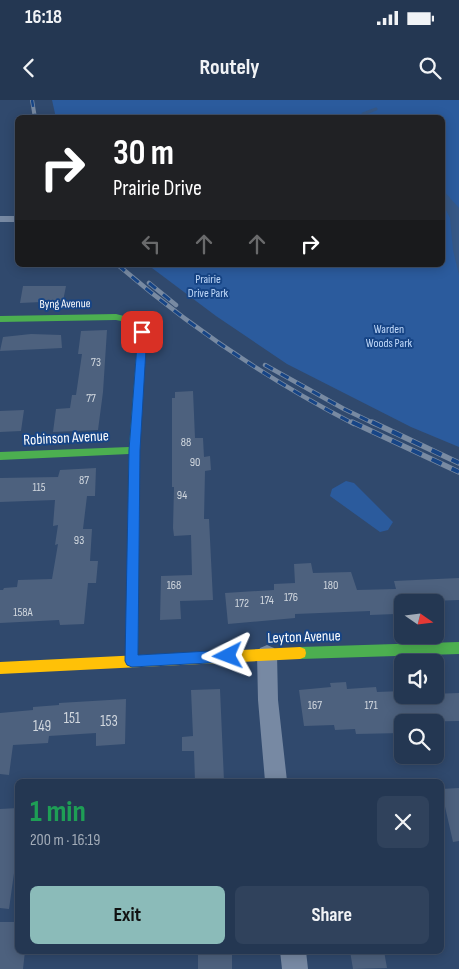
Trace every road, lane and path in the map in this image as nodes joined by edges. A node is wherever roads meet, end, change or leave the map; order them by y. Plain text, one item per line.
1 (15, 219) edge
2 (0, 220) edge
3 (0, 319) edge
4 (134, 450) junction
5 (0, 456) edge
6 (459, 648) edge
7 (267, 654) junction
8 (132, 661) junction
9 (0, 668) edge
10 (276, 779) edge
11 (293, 954) edge
12 (295, 969) edge

1 - 2 street
3 - 4 street, Byng Avenue
4 - 5 street, Robinson Avenue
4 - 8 street
6 - 7 street, Leyton Avenue
7 - 8 street, Leyton Avenue
7 - 10 street
8 - 9 street, Leyton Avenue
11 - 12 street

